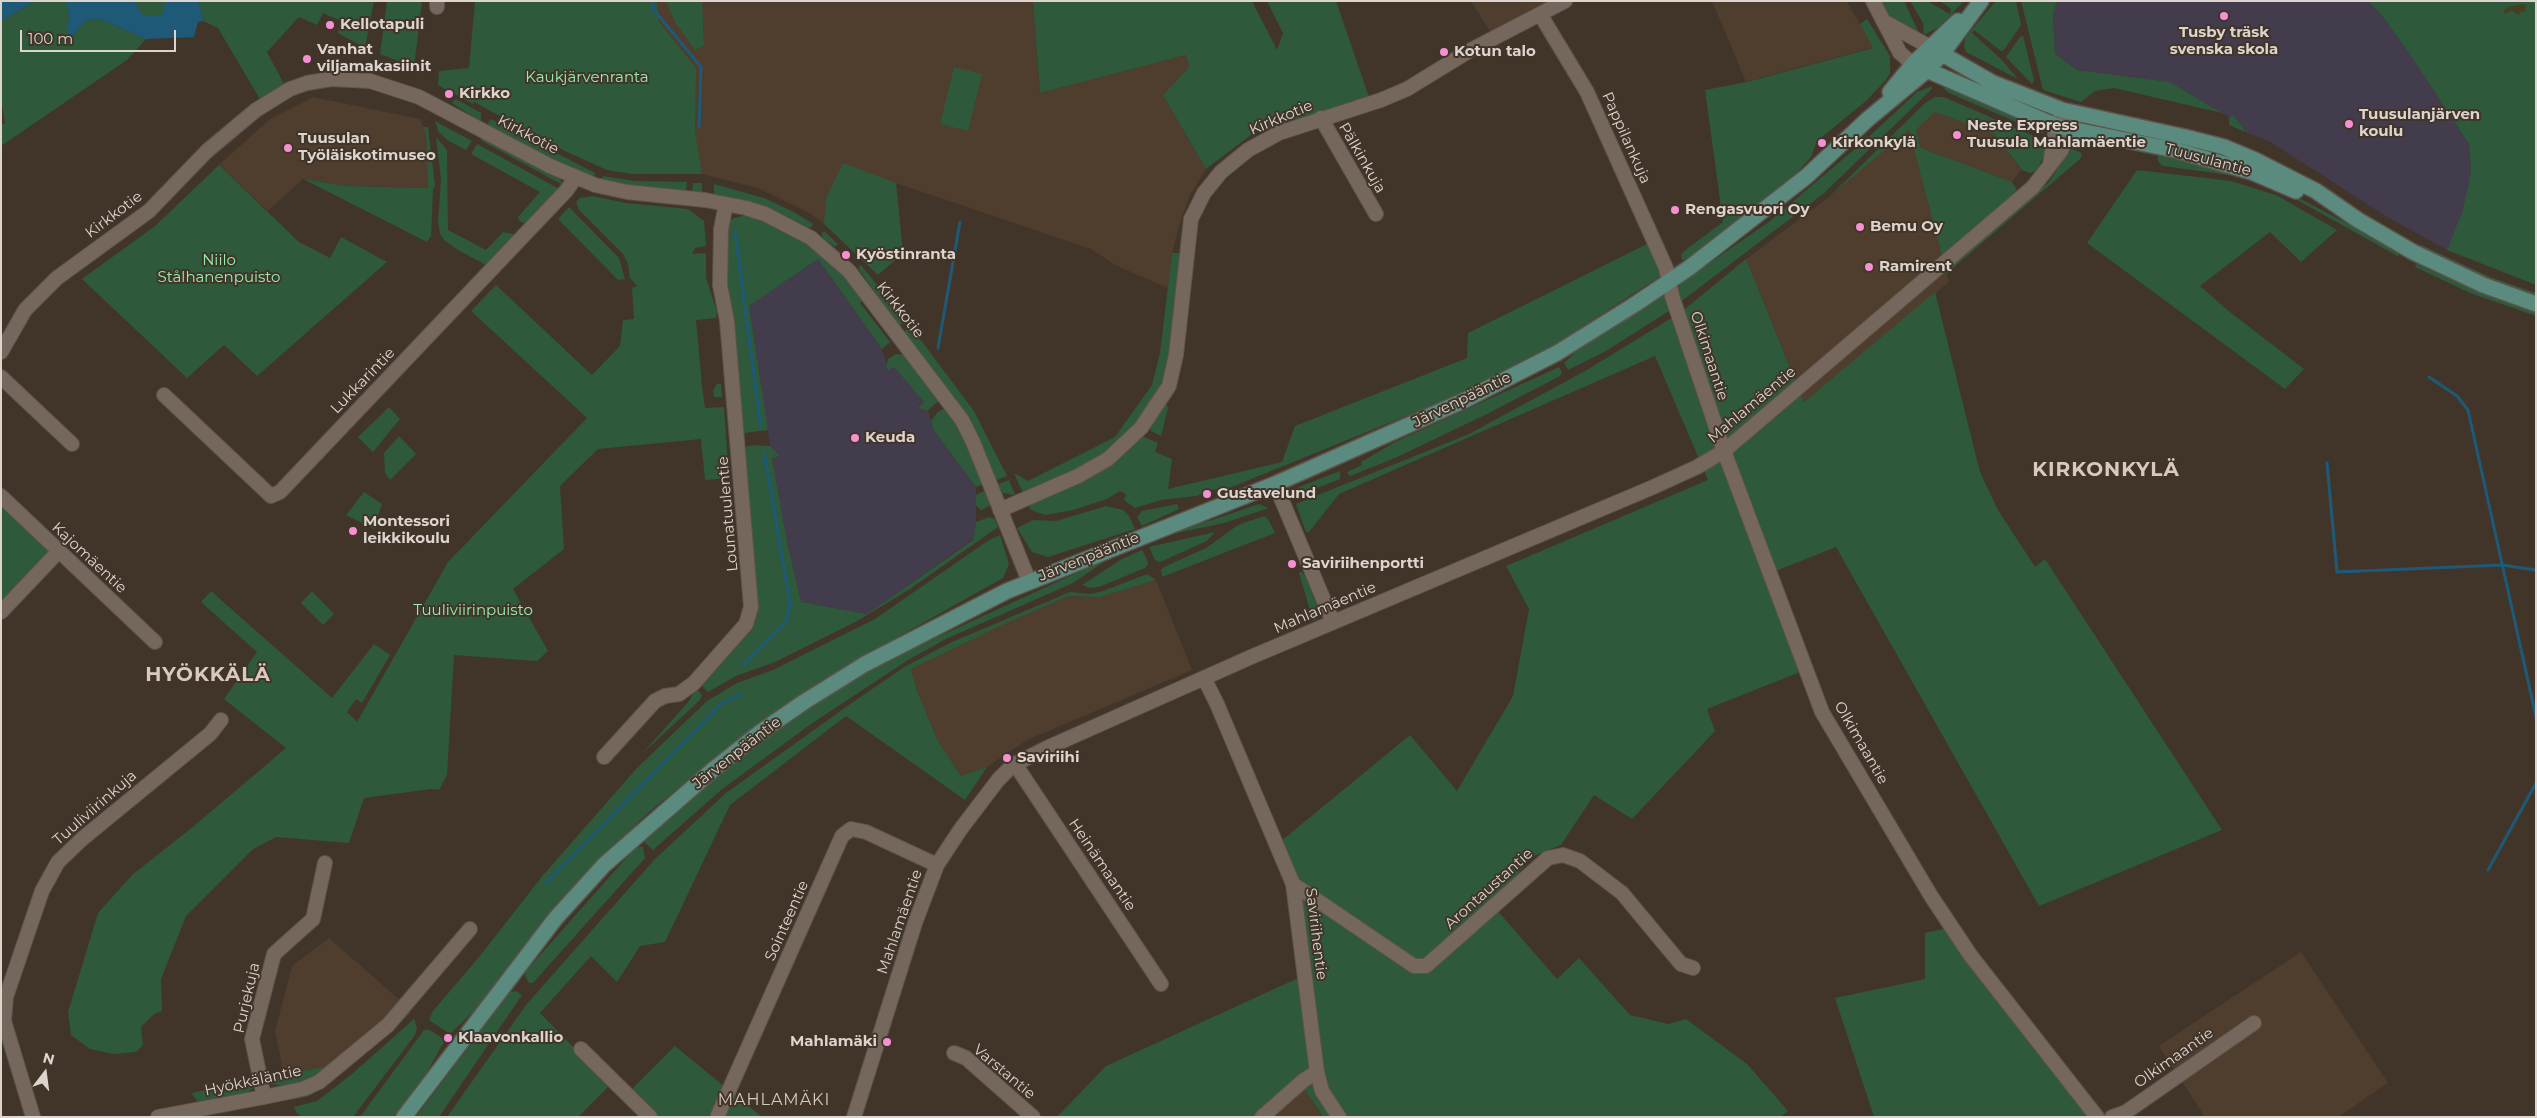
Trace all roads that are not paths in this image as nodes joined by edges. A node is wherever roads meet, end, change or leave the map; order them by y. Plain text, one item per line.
1 (1564, 1) edge
2 (1873, 1) edge
3 (1980, 1) edge
4 (1540, 14) junction
5 (1882, 22) junction
6 (1936, 51) junction
7 (1920, 67) junction
8 (2069, 112) junction
9 (1321, 118) junction
10 (2064, 128) junction
11 (576, 177) junction
12 (726, 204) junction
13 (1376, 214) dead end
14 (2358, 220) junction
15 (1670, 280) junction
16 (2536, 304) edge
17 (1, 352) edge
18 (1, 377) edge
19 (164, 395) dead end
20 (72, 444) dead end
21 (1724, 451) junction
22 (1275, 484) junction
23 (1, 496) edge
24 (1000, 510) junction
25 (58, 552) junction
26 (1029, 581) junction
27 (1, 612) edge
28 (1333, 622) junction
29 (155, 642) dead end
30 (1204, 678) junction
31 (221, 720) dead end
32 (604, 757) dead end
33 (1015, 764) junction
34 (325, 864) dead end
35 (936, 865) junction
36 (1293, 884) junction
37 (470, 929) dead end
38 (1693, 968) dead end
39 (1161, 984) dead end
40 (2254, 1023) dead end
41 (581, 1049) dead end
42 (954, 1053) dead end
43 (1316, 1072) junction
44 (264, 1097) junction
45 (718, 1114) dead end
46 (33, 1117) edge
47 (158, 1117) edge
48 (404, 1117) edge
49 (650, 1117) edge
50 (854, 1117) edge
51 (1032, 1117) edge
52 (1262, 1117) edge
53 (1339, 1117) edge
54 (2097, 1117) edge
55 (2112, 1117) edge

1 - 4 street, Kirkkotie
2 - 5 street
3 - 6 main road, Järvenpääntie
4 - 9 street, Kirkkotie
4 - 15 street, Pappilankuja
5 - 6 street
5 - 7 street
6 - 7 main road, Järvenpääntie
6 - 8 main road, Tuusulantie
7 - 10 main road, Tuusulantie
7 - 15 main road, Järvenpääntie
8 - 10 street, Mahlamäentie
8 - 14 main road, Tuusulantie
9 - 13 street, Pälkinkuja
9 - 24 street, Kirkkotie
10 - 14 main road, Tuusulantie
10 - 21 street, Mahlamäentie
11 - 12 street, Kirkkotie
11 - 17 street, Kirkkotie
11 - 19 street, Lukkarintie
12 - 24 street, Kirkkotie
12 - 32 street, Lounatuulentie
14 - 16 main road, Tuusulantie
15 - 21 street, Olkimaantie
15 - 22 main road, Järvenpääntie
18 - 20 street
21 - 28 street, Mahlamäentie
21 - 54 street, Olkimaantie
22 - 26 main road, Järvenpääntie
22 - 28 street
23 - 25 street, Kajomäentie
24 - 26 street, Kirkkotie
25 - 27 street
25 - 29 street, Kajomäentie
26 - 48 main road, Järvenpääntie
28 - 30 street, Mahlamäentie
30 - 33 street, Mahlamäentie
30 - 36 street, Saviriihentie
31 - 46 street, Tuuliviirinkuja
33 - 35 street, Mahlamäentie
33 - 39 street, Heinämaantie
34 - 44 street, Purjekuja
35 - 45 street, Sointeentie
35 - 50 street, Mahlamäentie
36 - 38 street, Arontaustantie
36 - 43 street, Saviriihentie
37 - 44 street, Hyökkäläntie
40 - 55 street, Olkimaantie
41 - 49 street
42 - 51 street, Varstantie
43 - 52 street
43 - 53 street, Saviriihentie
44 - 47 street, Hyökkäläntie

